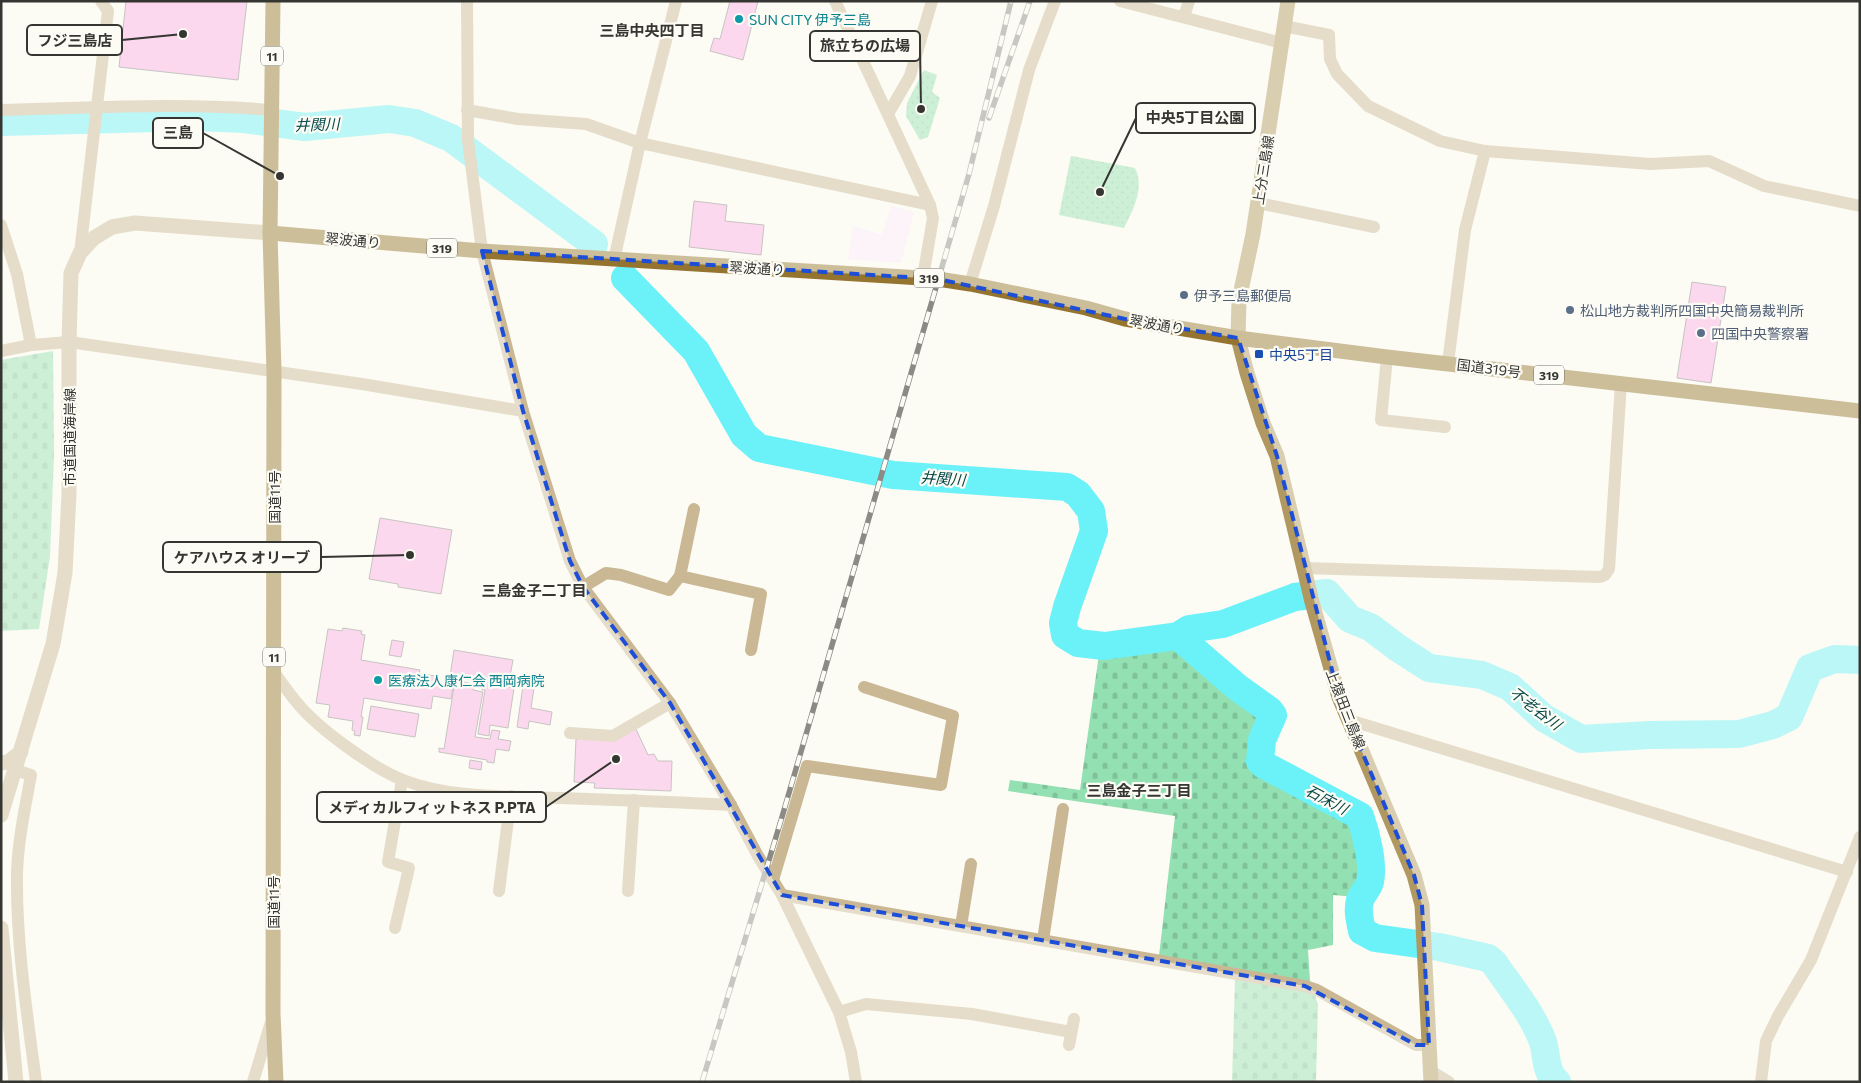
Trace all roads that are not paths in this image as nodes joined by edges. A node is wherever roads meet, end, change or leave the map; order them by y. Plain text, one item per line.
1 (102, 1) edge
2 (273, 1) edge
3 (467, 1) edge
4 (676, 1) edge
5 (835, 1) edge
6 (932, 1) edge
7 (1055, 1) edge
8 (1120, 1) edge
9 (1189, 1) edge
10 (1288, 1) edge
11 (1184, 18) junction
12 (1284, 26) junction
13 (1282, 43) junction
14 (97, 108) junction
15 (1, 110) edge
16 (271, 110) junction
17 (467, 110) junction
18 (888, 114) junction
19 (640, 143) junction
20 (1485, 151) junction
21 (1258, 203) junction
22 (930, 205) junction
23 (1860, 206) edge
24 (1, 225) edge
25 (1374, 227) dead end
26 (270, 233) junction
27 (482, 251) junction
28 (80, 253) junction
29 (614, 260) junction
30 (923, 277) junction
31 (970, 284) junction
32 (1238, 338) junction
33 (69, 342) junction
34 (31, 345) junction
35 (1, 351) edge
36 (1387, 357) junction
37 (1448, 363) junction
38 (274, 372) junction
39 (1621, 383) junction
40 (523, 411) junction
41 (1860, 411) edge
42 (1445, 428) dead end
43 (694, 509) dead end
44 (1303, 568) junction
45 (680, 576) junction
46 (583, 587) junction
47 (751, 650) dead end
48 (274, 672) junction
49 (864, 687) dead end
50 (670, 703) junction
51 (1349, 720) junction
52 (570, 733) dead end
53 (21, 752) junction
54 (1, 763) edge
55 (15, 770) junction
56 (402, 780) junction
57 (511, 796) junction
58 (634, 800) junction
59 (732, 805) junction
60 (1064, 809) dead end
61 (1, 815) edge
62 (1860, 837) edge
63 (1857, 854) edge
64 (970, 864) dead end
65 (1847, 872) junction
66 (773, 880) junction
67 (499, 891) dead end
68 (628, 892) dead end
69 (782, 895) junction
70 (961, 926) junction
71 (1, 928) edge
72 (395, 928) dead end
73 (1043, 940) junction
74 (839, 1012) junction
75 (273, 1013) junction
76 (1071, 1032) dead end
77 (1429, 1045) junction
78 (1431, 1076) edge
79 (16, 1082) edge
80 (36, 1082) edge
81 (253, 1082) edge
82 (276, 1082) edge
83 (856, 1082) edge
84 (1449, 1082) edge
85 (1761, 1082) edge

1 - 14 street
2 - 16 highway, 国道11号 / 11
3 - 17 street
4 - 19 street
5 - 18 street
6 - 18 street
7 - 31 street
8 - 11 street
9 - 11 street
10 - 12 main road, 上分三島線
11 - 13 street
12 - 13 main road, 上分三島線
12 - 20 street
13 - 21 main road, 上分三島線
14 - 15 street
14 - 16 street
14 - 28 street
16 - 26 highway, 国道11号 / 11
17 - 19 street
17 - 27 street
18 - 22 street
19 - 22 street
19 - 29 street
20 - 23 street
20 - 37 street
21 - 25 street
21 - 32 main road, 上分三島線
22 - 30 street
24 - 34 street
26 - 27 highway, 翠波通り / 319
26 - 28 street, 市道国道海岸線
26 - 38 highway, 国道11号 / 11
27 - 29 highway, 翠波通り / 319
27 - 40 street
28 - 33 street, 市道国道海岸線
29 - 30 highway, 翠波通り / 319
30 - 31 highway, 翠波通り / 319
31 - 32 highway, 翠波通り / 319
32 - 36 highway, 国道319号 / 319
32 - 44 main road, 上猿田三島線
33 - 34 street
33 - 38 street
33 - 53 street, 市道国道海岸線
34 - 35 street
36 - 37 highway, 国道319号 / 319
36 - 42 street
37 - 39 highway, 国道319号 / 319
38 - 40 street
38 - 48 highway, 国道11号 / 11
39 - 41 highway, 国道319号 / 319
39 - 44 street
40 - 46 street
43 - 45 street
44 - 51 main road, 上猿田三島線
45 - 46 street
45 - 47 street
46 - 50 street
48 - 56 street
48 - 75 highway, 国道11号 / 11
49 - 66 street
50 - 52 street
50 - 59 street
51 - 65 street
51 - 77 main road, 上猿田三島線
53 - 54 street
53 - 55 street, 市道国道海岸線
55 - 61 street, 市道国道海岸線
55 - 80 street
56 - 57 street
56 - 72 street
57 - 58 street
57 - 67 street
58 - 59 street
58 - 68 street
59 - 66 street
60 - 73 street
62 - 63 street
63 - 65 street
64 - 70 street
65 - 85 street
66 - 69 street
69 - 70 street
69 - 74 street
70 - 73 street
71 - 79 street
73 - 77 street
74 - 76 street
74 - 83 street
75 - 81 street
75 - 82 highway, 国道11号 / 11
77 - 78 main road, 上猿田三島線
78 - 84 street

